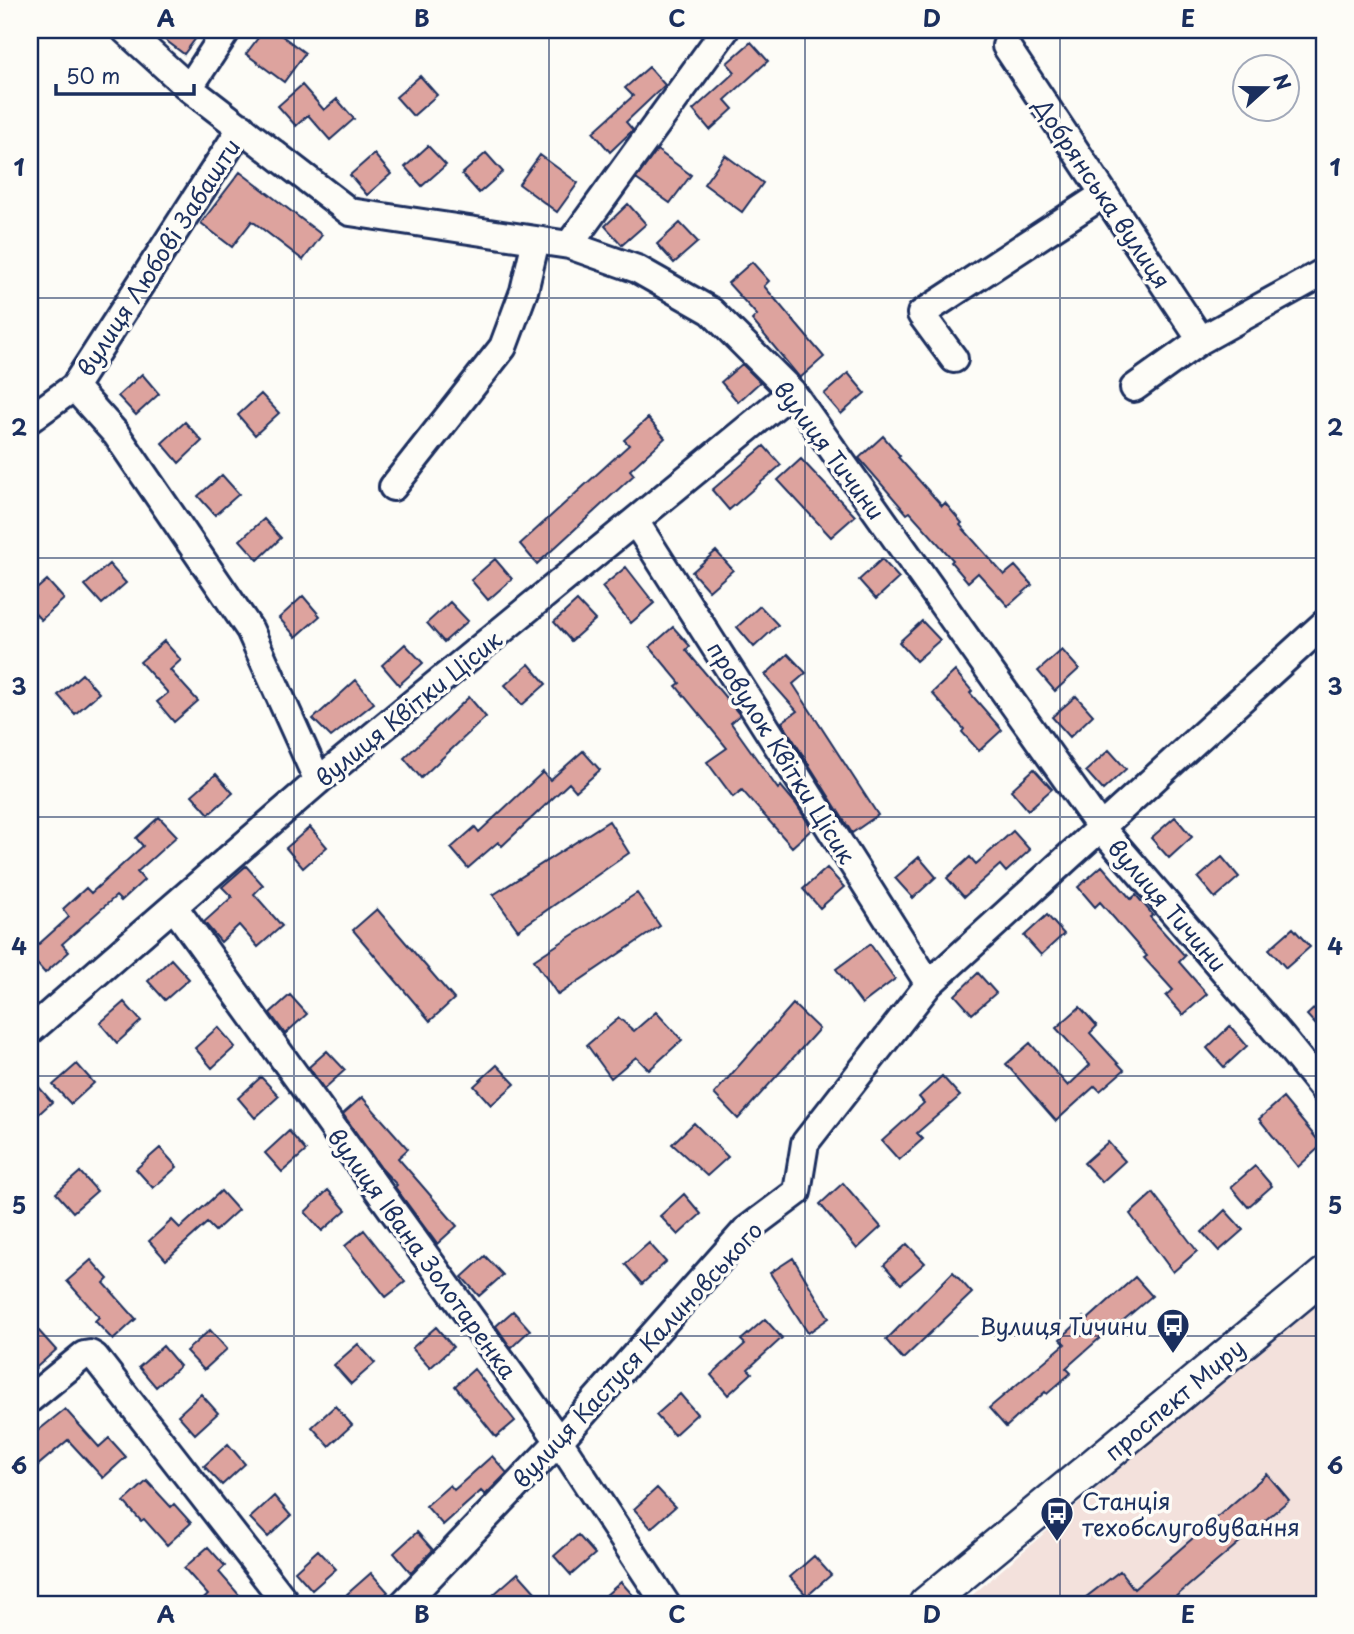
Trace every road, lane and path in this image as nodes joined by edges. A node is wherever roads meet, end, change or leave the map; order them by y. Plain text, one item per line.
1 (125, 30) edge
2 (227, 30) edge
3 (725, 30) edge
4 (1006, 46) dead end
5 (189, 88) junction
6 (242, 127) junction
7 (1104, 194) junction
8 (536, 240) junction
9 (569, 245) junction
10 (1324, 272) edge
11 (1201, 340) junction
12 (954, 359) dead end
13 (74, 387) junction
14 (1135, 388) dead end
15 (792, 392) junction
16 (30, 419) edge
17 (393, 487) dead end
18 (635, 521) junction
19 (1324, 624) edge
20 (318, 781) junction
21 (1101, 828) junction
22 (174, 907) junction
23 (929, 984) junction
24 (30, 1031) edge
25 (1324, 1090) edge
26 (1324, 1275) edge
27 (30, 1399) edge
28 (559, 1441) junction
29 (288, 1604) edge
30 (403, 1604) edge
31 (666, 1604) edge
32 (926, 1604) edge

1 - 5 street, вулиця Тичини
2 - 5 street
3 - 9 street
4 - 7 street, Добрянська вулиця
5 - 6 street, вулиця Тичини
6 - 8 street, вулиця Тичини
6 - 13 street, вулиця Любові Забашти
7 - 11 street, Добрянська вулиця
7 - 12 street
8 - 9 street, вулиця Тичини
8 - 17 street
9 - 15 street, вулиця Тичини
10 - 11 street
11 - 14 street
13 - 16 street, вулиця Любові Забашти
13 - 20 street, вулиця Любові Забашти
15 - 18 street, вулиця Квітки Цісик
15 - 21 street, вулиця Тичини
18 - 20 street, вулиця Квітки Цісик
18 - 23 street, провулок Квітки Цісик
19 - 21 street, вулиця Кастуся Калиновського
20 - 22 street, вулиця Квітки Цісик
21 - 23 street, вулиця Кастуся Калиновського
21 - 25 street, вулиця Тичини
22 - 24 street, вулиця Квітки Цісик
22 - 28 street, вулиця Івана Золотаренка
23 - 28 street, вулиця Кастуся Калиновського
26 - 32 main road, проспект Миру
27 - 29 street
28 - 30 street, вулиця Кастуся Калиновського
28 - 31 street, вулиця Івана Золотаренка

